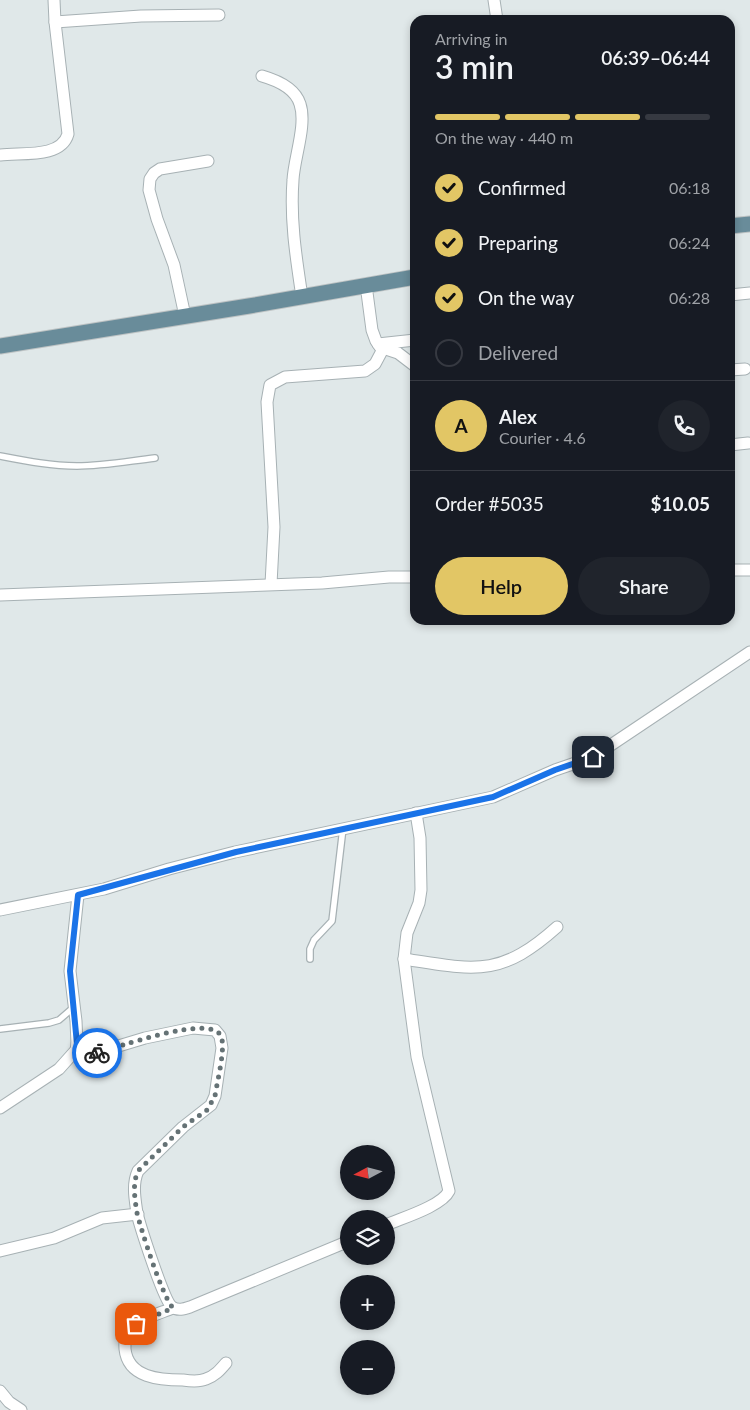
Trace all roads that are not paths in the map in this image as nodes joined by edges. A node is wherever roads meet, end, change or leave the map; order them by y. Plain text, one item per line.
1 (54, 0) edge
2 (494, 0) edge
3 (219, 15) dead end
4 (496, 15) edge
5 (54, 22) junction
6 (262, 76) dead end
7 (0, 154) edge
8 (208, 161) dead end
9 (750, 224) edge
10 (735, 226) edge
11 (410, 278) edge
12 (366, 284) junction
13 (750, 293) edge
14 (735, 294) edge
15 (302, 297) junction
16 (185, 316) junction
17 (410, 341) edge
18 (0, 346) edge
19 (380, 346) junction
20 (410, 362) edge
21 (745, 369) dead end
22 (735, 370) edge
23 (748, 443) dead end
24 (735, 444) edge
25 (0, 456) edge
26 (155, 458) dead end
27 (735, 570) edge
28 (750, 570) edge
29 (410, 577) edge
30 (271, 584) junction
31 (0, 595) edge
32 (750, 652) edge
33 (416, 812) junction
34 (343, 828) junction
35 (78, 895) junction
36 (0, 910) edge
37 (557, 927) dead end
38 (310, 959) dead end
39 (404, 959) junction
40 (74, 1007) junction
41 (0, 1029) edge
42 (77, 1044) junction
43 (0, 1108) edge
44 (138, 1214) junction
45 (395, 1221) edge
46 (340, 1245) edge
47 (0, 1251) edge
48 (173, 1308) junction
49 (226, 1362) dead end
50 (0, 1391) edge
51 (21, 1410) edge

1 - 5 street
2 - 4 street
3 - 5 street
5 - 7 street
6 - 15 street
8 - 16 street
9 - 10 main road
11 - 12 main road
12 - 15 main road
12 - 19 street
13 - 14 street
15 - 16 main road
16 - 18 main road
17 - 19 street
19 - 20 street
19 - 30 street
21 - 22 street
23 - 24 street
25 - 26 lane
27 - 28 street
29 - 30 street
30 - 31 street
32 - 33 street
33 - 34 street
33 - 39 street
34 - 35 street
34 - 38 lane
35 - 36 street
35 - 40 street
37 - 39 street
39 - 45 street
40 - 41 lane
40 - 42 street
42 - 43 street
42 - 44 street
44 - 47 street
44 - 48 street
46 - 48 street
48 - 49 street
50 - 51 street

